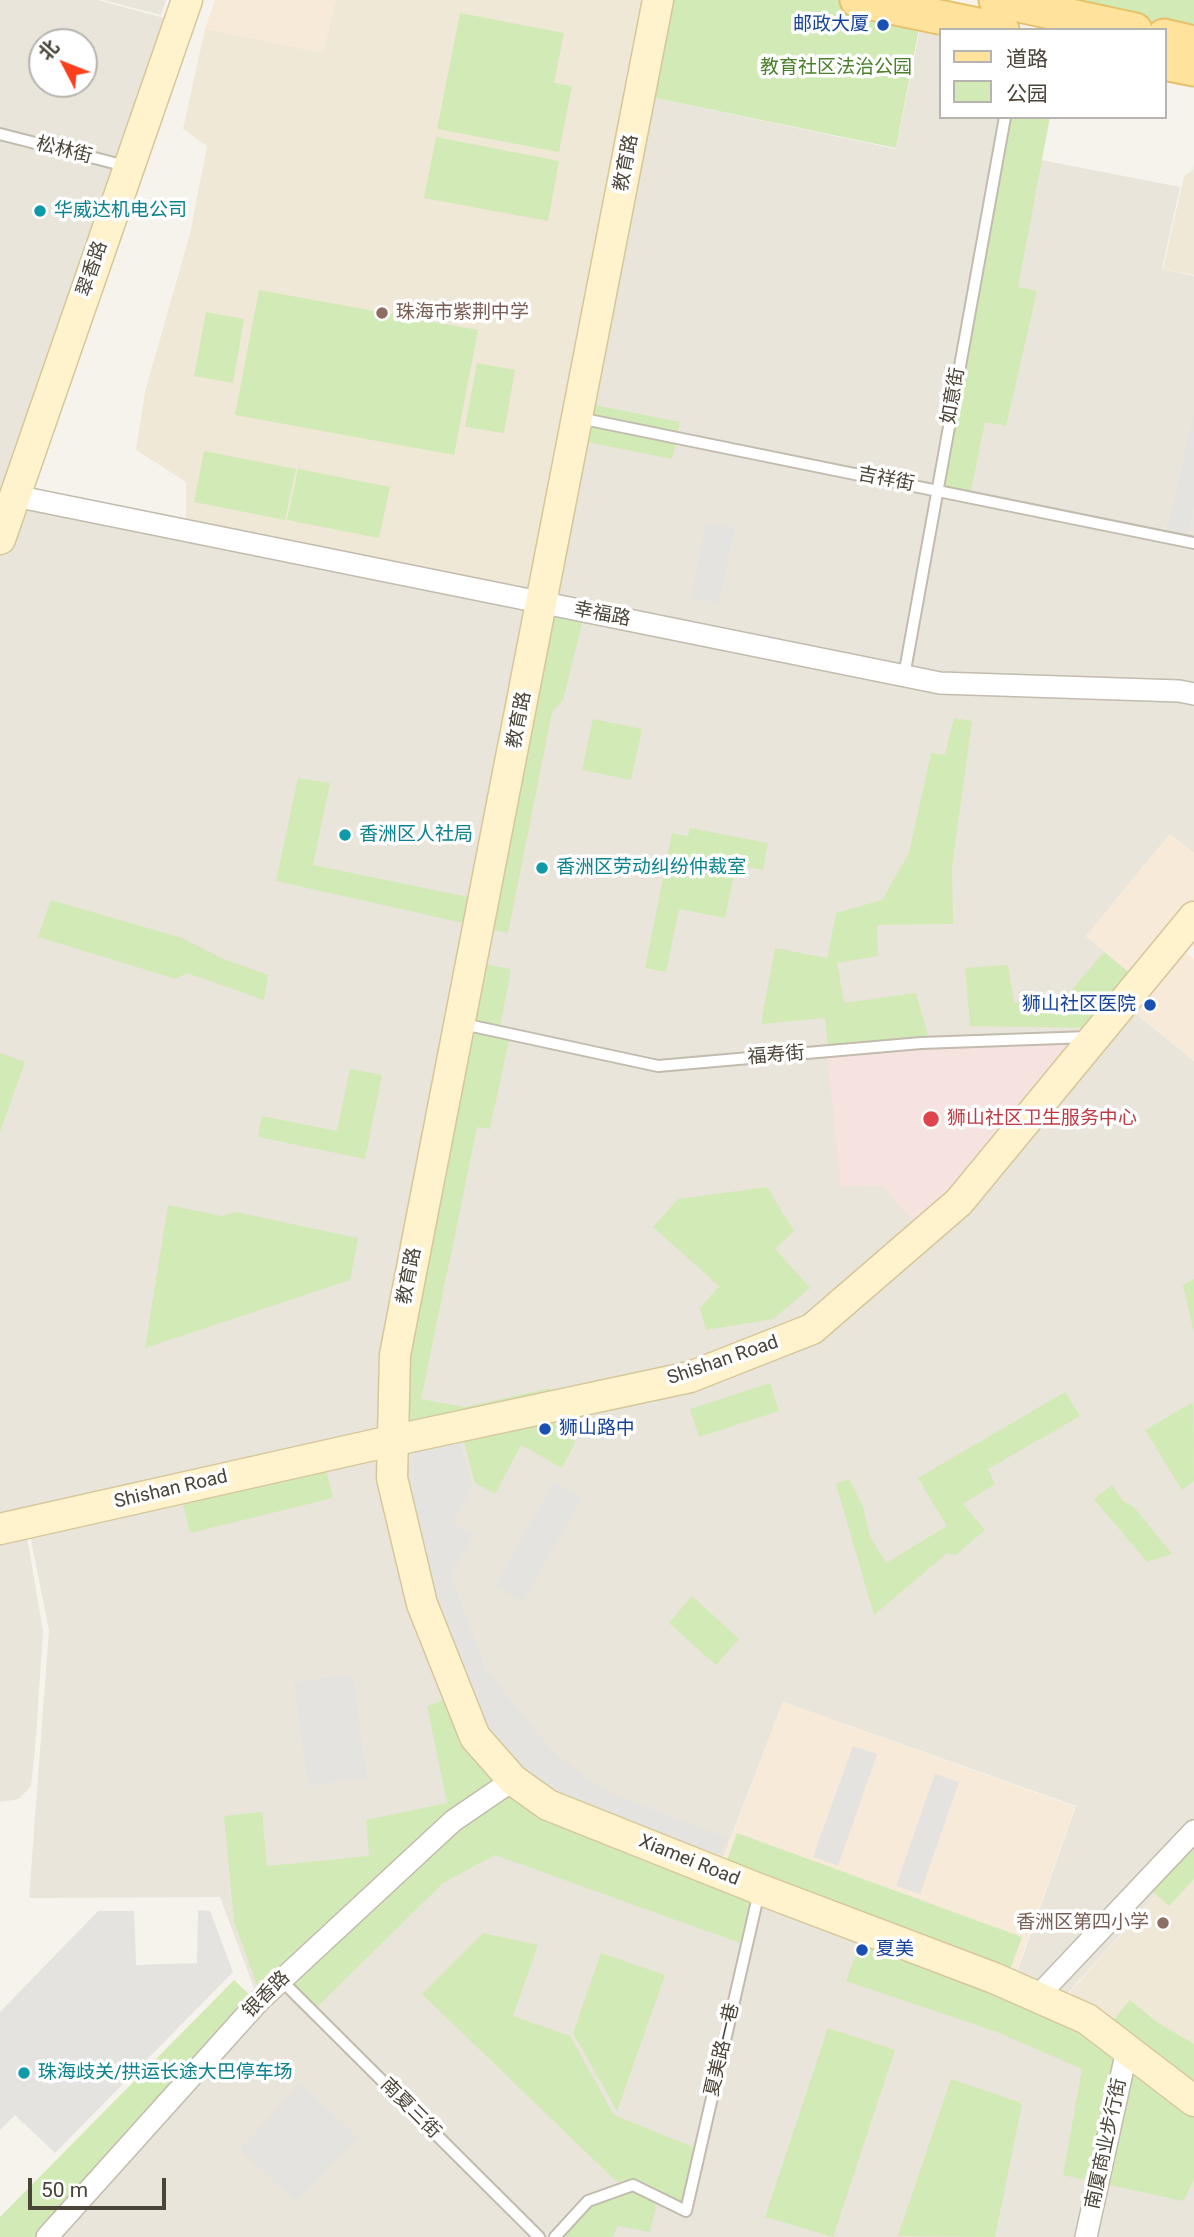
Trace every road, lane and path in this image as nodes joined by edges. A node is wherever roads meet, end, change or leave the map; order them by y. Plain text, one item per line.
1 (187, 0) edge
2 (658, 0) edge
3 (858, 0) edge
4 (996, 0) edge
5 (1062, 7) edge
6 (992, 28) edge
7 (1129, 28) edge
8 (1166, 36) edge
9 (1194, 43) edge
10 (1166, 63) edge
11 (1194, 69) edge
12 (1004, 119) edge
13 (0, 134) edge
14 (129, 167) junction
15 (578, 417) junction
16 (937, 490) junction
17 (9, 499) edge
18 (0, 539) edge
19 (1194, 543) edge
20 (542, 603) junction
21 (904, 676) junction
22 (1194, 694) edge
23 (1194, 917) edge
24 (460, 1023) junction
25 (1097, 1037) junction
26 (391, 1441) junction
27 (0, 1529) edge
28 (513, 1780) junction
29 (1194, 1831) edge
30 (759, 1889) junction
31 (281, 1980) junction
32 (1037, 1997) junction
33 (1127, 2050) junction
34 (1194, 2101) edge
35 (47, 2237) edge
36 (539, 2237) edge
37 (555, 2237) edge
38 (1086, 2237) edge

1 - 14 street, 翠香路
2 - 15 street, 教育路
3 - 6 main road
4 - 5 main road
5 - 7 main road
8 - 9 main road
10 - 11 main road
12 - 16 lane, 如意街
13 - 14 lane, 松林街
14 - 17 street, 翠香路
15 - 16 lane, 吉祥街
15 - 20 street, 教育路
16 - 19 lane, 吉祥街
16 - 21 lane, 如意街
17 - 18 street, 翠香路
17 - 20 street, 幸福路
20 - 21 street, 幸福路
20 - 24 street, 教育路
21 - 22 street, 幸福路
23 - 25 street, Shishan Road
24 - 25 lane, 福寿街
24 - 26 street, 教育路
25 - 26 street, Shishan Road
26 - 27 street, Shishan Road
26 - 28 street, Xiamei Road
28 - 30 street, Xiamei Road
28 - 31 street, 银香路
29 - 32 street
30 - 32 street, Xiamei Road
30 - 37 lane, 夏美路一巷
31 - 35 street, 银香路
31 - 36 lane, 南夏三街
32 - 33 street, Xiamei Road
33 - 34 street, Xiamei Road
33 - 38 street, 南厦商业步行街

